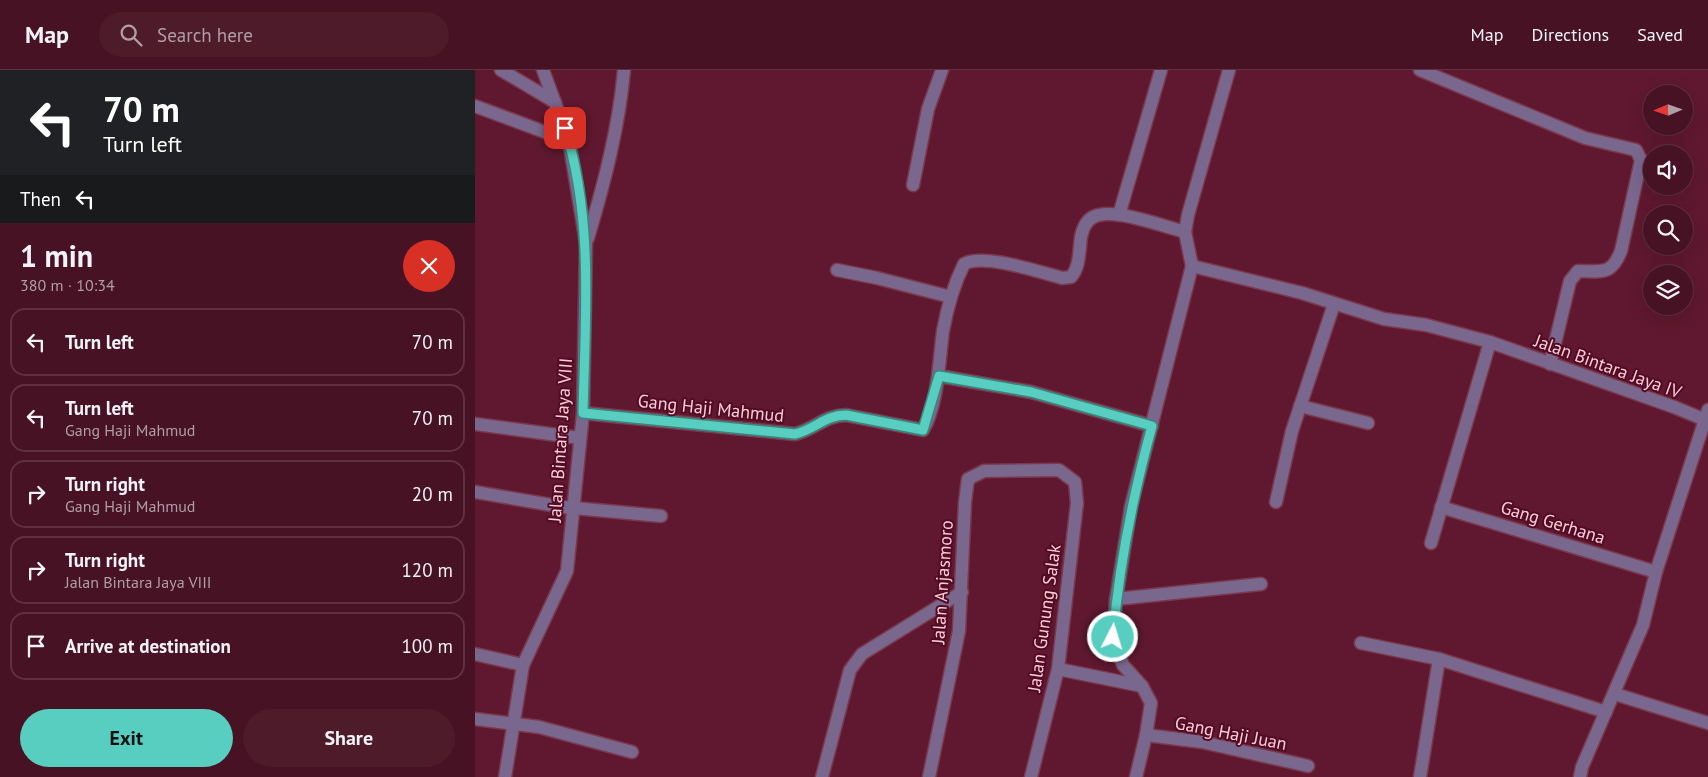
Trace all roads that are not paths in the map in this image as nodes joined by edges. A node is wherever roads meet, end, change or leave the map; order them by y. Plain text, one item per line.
1 (501, 70) edge
2 (543, 70) edge
3 (624, 70) edge
4 (941, 70) edge
5 (1161, 70) edge
6 (1229, 70) edge
7 (1420, 70) edge
8 (555, 102) junction
9 (475, 106) edge
10 (569, 142) junction
11 (913, 185) dead end
12 (1119, 216) junction
13 (1185, 232) junction
14 (586, 243) junction
15 (1193, 266) junction
16 (837, 270) dead end
17 (951, 297) junction
18 (1335, 304) junction
19 (1490, 342) junction
20 (1550, 364) junction
21 (939, 376) junction
22 (1300, 406) junction
23 (583, 413) junction
24 (1707, 418) edge
25 (1368, 423) dead end
26 (475, 424) edge
27 (1152, 426) junction
28 (580, 438) junction
29 (1059, 470) joint
30 (475, 492) edge
31 (1276, 502) dead end
32 (1441, 507) junction
33 (572, 508) junction
34 (661, 516) dead end
35 (1431, 543) dead end
36 (1655, 572) junction
37 (1261, 584) dead end
38 (962, 592) junction
39 (1116, 599) junction
40 (1361, 643) dead end
41 (475, 654) edge
42 (1439, 659) junction
43 (523, 664) junction
44 (1058, 669) junction
45 (1142, 686) junction
46 (1615, 694) junction
47 (1606, 712) junction
48 (475, 719) edge
49 (1708, 723) edge
50 (514, 724) junction
51 (1146, 735) junction
52 (632, 752) dead end
53 (1308, 766) dead end
54 (505, 777) edge
55 (822, 777) edge
56 (929, 777) edge
57 (1031, 777) edge
58 (1136, 777) edge
59 (1420, 777) edge
60 (1580, 777) edge

1 - 8 street
2 - 8 street, Jalan Bintara Jaya VIII
3 - 14 street
4 - 11 street
5 - 12 street
6 - 13 street
7 - 20 street
8 - 10 street, Jalan Bintara Jaya VIII
9 - 10 street
10 - 14 street, Jalan Bintara Jaya VIII
12 - 13 street
12 - 17 street
13 - 15 street
14 - 23 street, Jalan Bintara Jaya VIII
15 - 18 street, Jalan Bintara Jaya IV
15 - 27 street
16 - 17 street
17 - 21 street
18 - 19 street, Jalan Bintara Jaya IV
18 - 22 street
19 - 20 street, Jalan Bintara Jaya IV
19 - 32 street
20 - 24 street, Jalan Bintara Jaya IV
21 - 23 street, Gang Haji Mahmud
21 - 27 street
22 - 25 street
22 - 31 street
23 - 28 street, Jalan Bintara Jaya VIII
24 - 36 street, Jalan Bintara Jaya IV
26 - 28 street
27 - 39 street
28 - 33 street, Jalan Bintara Jaya VIII
29 - 38 street, Jalan Anjasmoro
29 - 44 street, Jalan Gunung Salak
30 - 33 street
32 - 35 street
32 - 36 street, Gang Gerhana
33 - 34 street
33 - 43 street, Jalan Bintara Jaya VIII
36 - 46 street, Jalan Bintara Jaya IV
37 - 39 street
38 - 55 street
38 - 56 street, Jalan Anjasmoro
39 - 45 street
40 - 42 street
41 - 43 street
42 - 47 street
42 - 59 street
43 - 50 street, Jalan Bintara Jaya VIII
44 - 45 street
44 - 57 street, Jalan Gunung Salak
45 - 51 street
46 - 47 street, Jalan Bintara Jaya IV
46 - 49 street
47 - 60 street, Jalan Bintara Jaya IV
48 - 50 street
50 - 52 street
50 - 54 street, Jalan Bintara Jaya VIII
51 - 53 street, Gang Haji Juan
51 - 58 street

